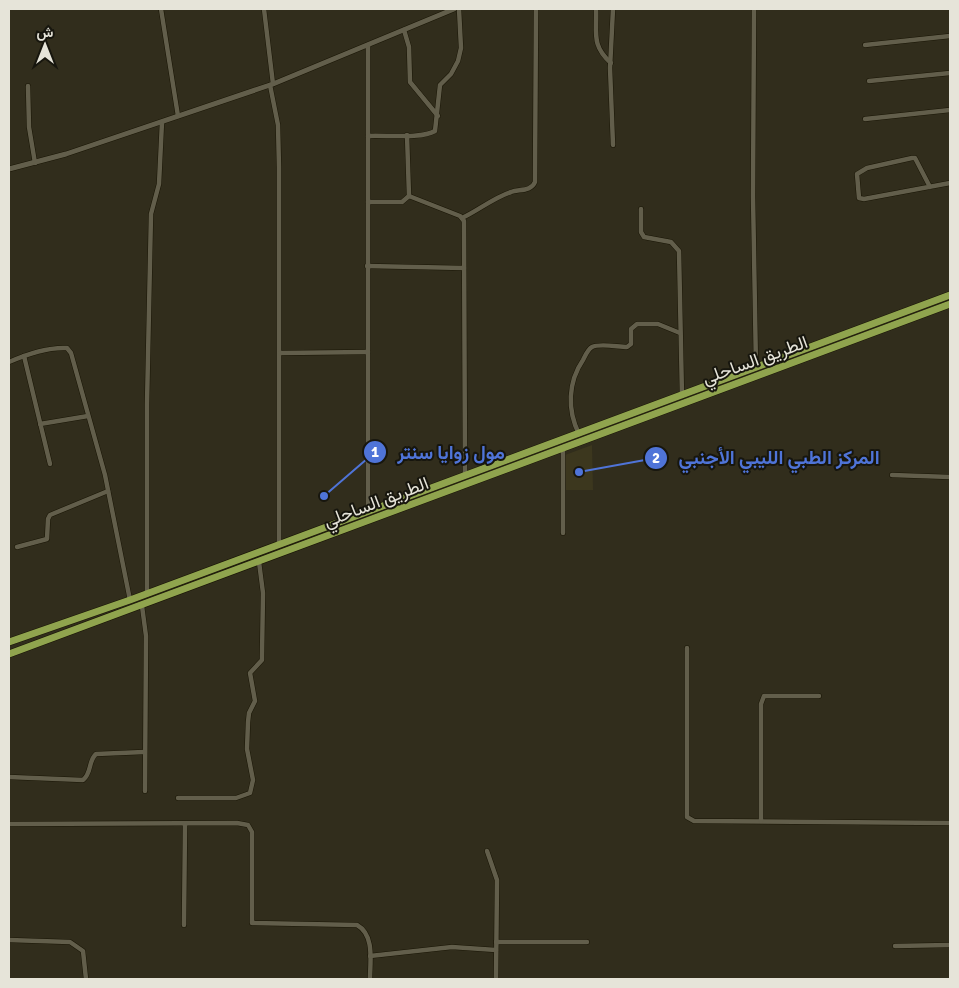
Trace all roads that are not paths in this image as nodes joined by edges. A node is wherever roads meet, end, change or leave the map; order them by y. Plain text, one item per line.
1 (161, 9) edge
2 (264, 9) edge
3 (454, 9) edge
4 (459, 9) edge
5 (536, 9) edge
6 (596, 9) edge
7 (613, 9) edge
8 (754, 9) edge
9 (444, 11) edge
10 (404, 30) junction
11 (950, 36) edge
12 (368, 45) junction
13 (865, 45) dead end
14 (611, 63) junction
15 (950, 73) edge
16 (869, 81) dead end
17 (272, 84) junction
18 (28, 86) dead end
19 (950, 110) edge
20 (178, 116) junction
21 (438, 116) junction
22 (865, 119) dead end
23 (162, 122) junction
24 (407, 135) junction
25 (368, 136) junction
26 (613, 145) dead end
27 (35, 163) junction
28 (9, 169) edge
29 (950, 183) edge
30 (930, 187) junction
31 (409, 196) junction
32 (368, 202) junction
33 (641, 209) dead end
34 (462, 218) junction
35 (367, 266) junction
36 (464, 268) junction
37 (950, 295) edge
38 (950, 304) edge
39 (680, 333) junction
40 (368, 352) junction
41 (280, 353) junction
42 (24, 356) junction
43 (9, 362) edge
44 (756, 369) junction
45 (682, 396) junction
46 (88, 416) junction
47 (40, 424) junction
48 (579, 434) junction
49 (563, 448) junction
50 (50, 464) dead end
51 (465, 475) junction
52 (892, 475) dead end
53 (950, 477) edge
54 (108, 491) junction
55 (368, 510) junction
56 (563, 533) dead end
57 (279, 545) junction
58 (17, 547) dead end
59 (259, 562) junction
60 (147, 593) junction
61 (130, 600) junction
62 (142, 606) junction
63 (9, 642) edge
64 (687, 648) dead end
65 (9, 654) edge
66 (819, 696) dead end
67 (144, 752) junction
68 (9, 777) edge
69 (145, 791) dead end
70 (178, 798) dead end
71 (761, 821) junction
72 (950, 822) edge
73 (9, 824) edge
74 (185, 824) junction
75 (487, 851) dead end
76 (184, 925) dead end
77 (9, 940) edge
78 (496, 942) junction
79 (587, 942) dead end
80 (896, 946) dead end
81 (950, 946) edge
82 (496, 950) junction
83 (370, 956) junction
84 (86, 979) edge
85 (370, 979) edge
86 (496, 979) edge

1 - 20 street
2 - 17 street
3 - 9 street
4 - 21 street
5 - 34 street
6 - 14 street
7 - 14 street
8 - 44 street
9 - 10 street
10 - 12 street
10 - 21 street
11 - 13 street
12 - 17 street
12 - 25 street
14 - 26 street
15 - 16 street
17 - 20 street
17 - 41 street
18 - 27 street
19 - 22 street
20 - 23 street
21 - 24 street
23 - 27 street
23 - 60 street
24 - 25 street
24 - 31 street
25 - 32 street
27 - 28 street
29 - 30 street
30 - 30 street
31 - 32 street
31 - 34 street
32 - 35 street
33 - 39 street
34 - 36 street
35 - 36 street
35 - 40 street
36 - 51 street
37 - 44 highway, الطريق الساحلي
38 - 49 highway, الطريق الساحلي
39 - 45 street
39 - 48 street
40 - 41 street
40 - 55 street
41 - 57 street
42 - 43 street
42 - 46 street
42 - 47 street
44 - 45 highway, الطريق الساحلي
45 - 48 highway, الطريق الساحلي
46 - 47 street
46 - 54 street
47 - 50 street
48 - 51 highway, الطريق الساحلي
49 - 56 street
49 - 59 highway, الطريق الساحلي
51 - 55 highway, الطريق الساحلي
52 - 53 street
54 - 58 street
54 - 61 street
55 - 57 highway, الطريق الساحلي
57 - 60 highway, الطريق الساحلي
59 - 62 highway, الطريق الساحلي
59 - 70 street
60 - 61 highway, الطريق الساحلي
61 - 63 highway, الطريق الساحلي
62 - 65 highway, الطريق الساحلي
62 - 67 street
64 - 71 street
66 - 71 street
67 - 68 street
67 - 69 street
71 - 72 street
73 - 74 street
74 - 76 street
74 - 83 street
75 - 78 street
77 - 84 street
78 - 79 street
78 - 82 street
80 - 81 street
82 - 83 street
82 - 86 street
83 - 85 street

